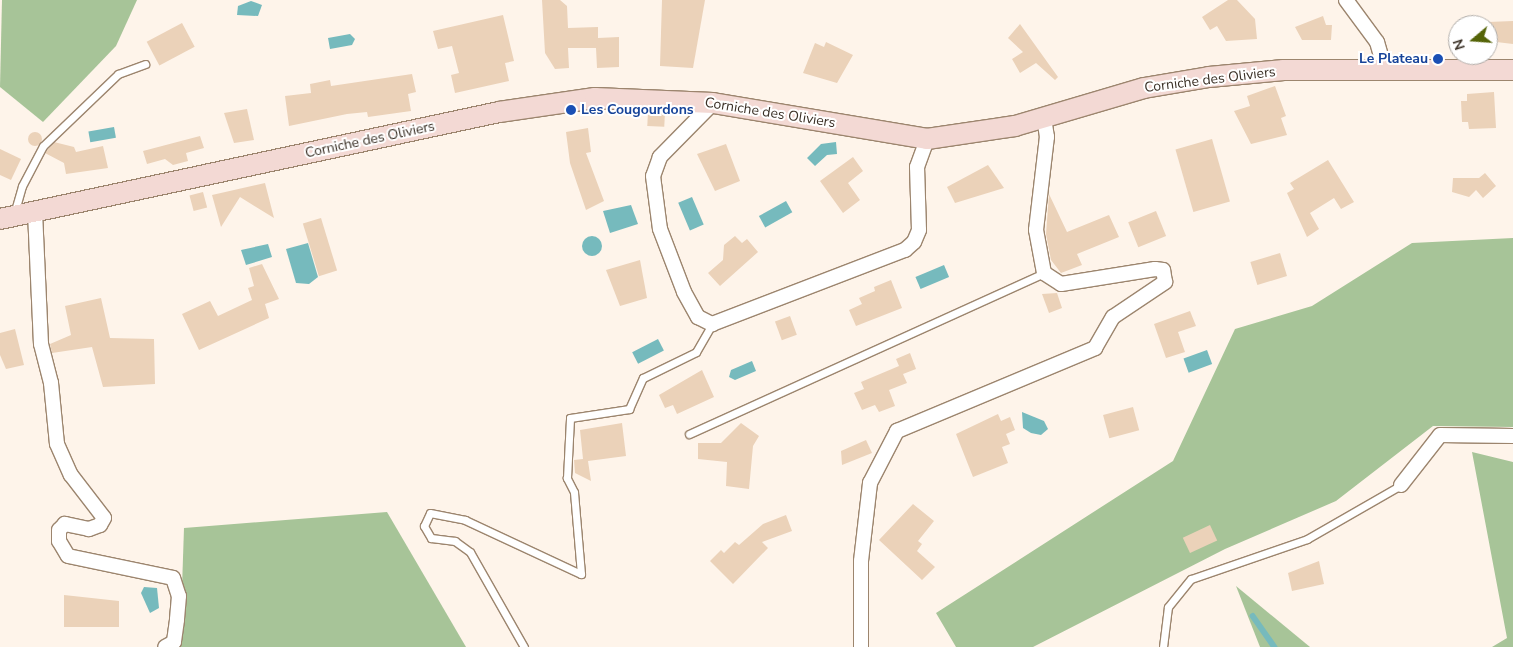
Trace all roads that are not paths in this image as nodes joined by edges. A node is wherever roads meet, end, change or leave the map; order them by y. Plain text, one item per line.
1 (1346, 0) edge
2 (145, 64) dead end
3 (1385, 70) junction
4 (1513, 70) edge
5 (713, 103) junction
6 (1044, 120) junction
7 (926, 139) junction
8 (35, 212) junction
9 (7, 218) edge
10 (1044, 273) junction
11 (712, 324) junction
12 (689, 434) dead end
13 (1513, 436) edge
14 (1401, 485) joint
15 (166, 647) edge
16 (524, 647) edge
17 (861, 647) edge
18 (1163, 647) edge

1 - 3 street
2 - 9 lane
3 - 4 street, Corniche des Oliviers
3 - 6 street, Corniche des Oliviers
5 - 7 street, Corniche des Oliviers
5 - 8 street, Corniche des Oliviers
5 - 11 street
6 - 7 street, Corniche des Oliviers
6 - 10 street
7 - 11 street
8 - 9 street, Corniche des Oliviers
8 - 15 street
10 - 12 lane
10 - 17 street
11 - 16 lane
13 - 14 street
14 - 18 lane

